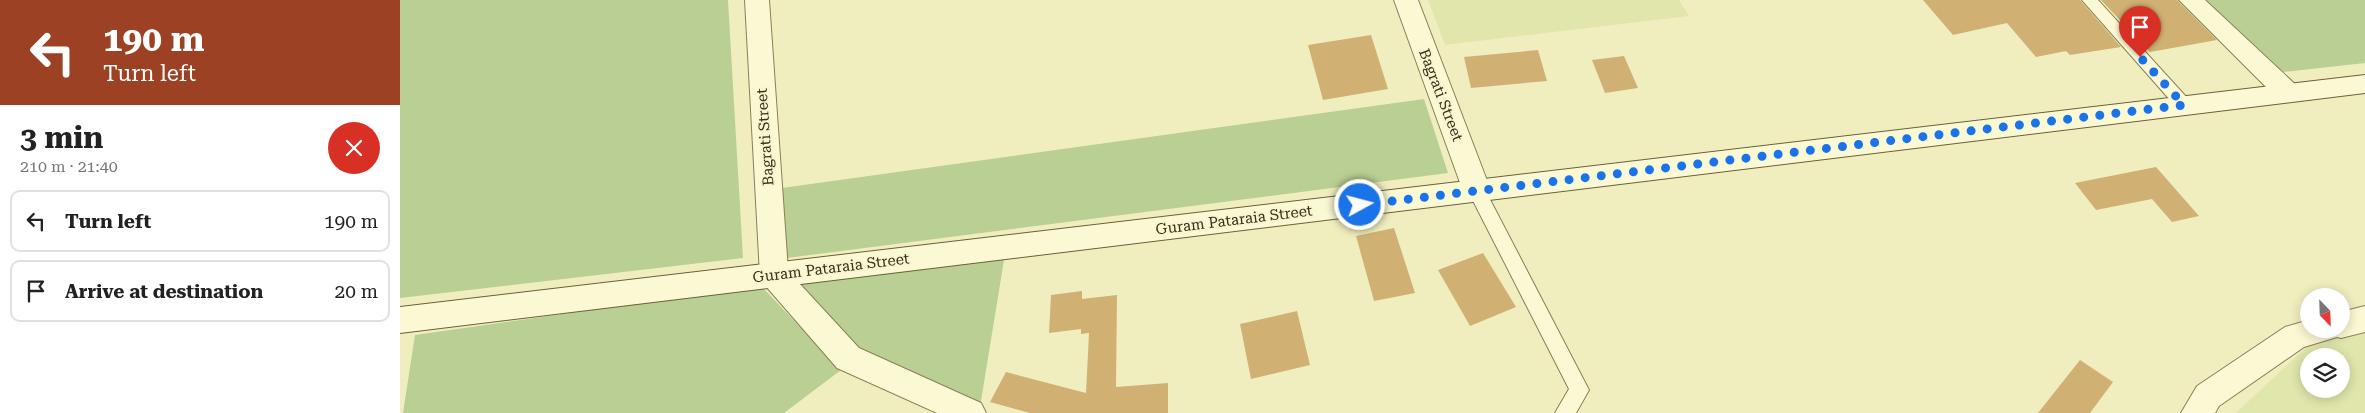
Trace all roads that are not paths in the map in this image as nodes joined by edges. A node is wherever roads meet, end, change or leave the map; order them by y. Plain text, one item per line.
1 (757, 0) edge
2 (1406, 0) edge
3 (2089, 0) edge
4 (2191, 0) edge
5 (2365, 84) edge
6 (2288, 93) junction
7 (2184, 105) junction
8 (1477, 190) junction
9 (774, 275) junction
10 (2365, 319) edge
11 (400, 320) edge
12 (2350, 323) edge
13 (2300, 335) edge
14 (970, 413) edge
15 (1565, 413) edge
16 (2197, 413) edge

1 - 9 street, Bagrati Street
2 - 8 street, Bagrati Street
3 - 7 lane
4 - 6 street
5 - 6 street, Guram Pataraia Street
6 - 7 street, Guram Pataraia Street
7 - 8 street, Guram Pataraia Street
8 - 9 street, Guram Pataraia Street
8 - 15 lane
9 - 11 street, Guram Pataraia Street
9 - 14 street
10 - 12 street
13 - 16 street

